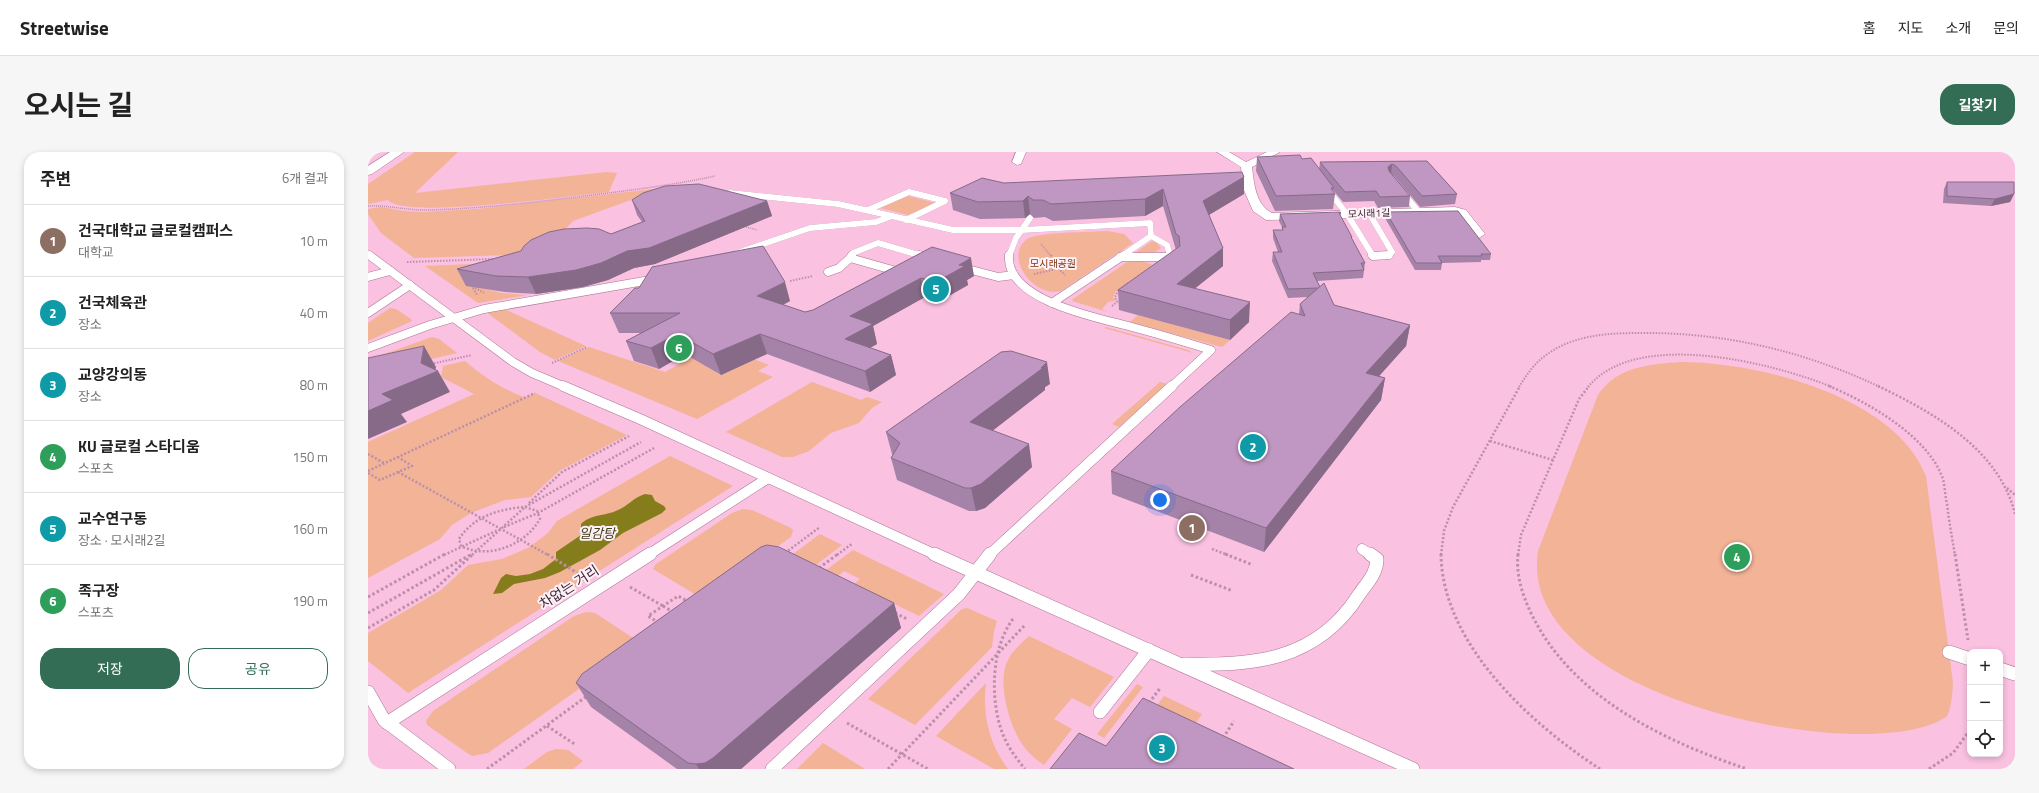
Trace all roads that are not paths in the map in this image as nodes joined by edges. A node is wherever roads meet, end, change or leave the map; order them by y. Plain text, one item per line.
1 (398, 152) edge
2 (1222, 152) edge
3 (1276, 152) edge
4 (1246, 166) junction
5 (368, 170) edge
6 (1395, 184) edge
7 (1324, 185) edge
8 (730, 194) edge
9 (868, 210) junction
10 (1418, 211) junction
11 (1368, 213) junction
12 (1347, 214) junction
13 (892, 216) junction
14 (1030, 218) edge
15 (906, 220) junction
16 (1022, 230) junction
17 (1479, 234) dead end
18 (1151, 236) junction
19 (368, 254) edge
20 (725, 257) edge
21 (1120, 257) junction
22 (850, 258) junction
23 (941, 261) edge
24 (956, 265) edge
25 (390, 271) junction
26 (828, 272) road end
27 (1014, 275) junction
28 (666, 276) edge
29 (368, 278) edge
30 (896, 282) edge
31 (410, 285) junction
32 (1052, 303) junction
33 (368, 313) edge
34 (453, 318) junction
35 (368, 349) edge
36 (768, 478) junction
37 (1362, 549) dead end
38 (975, 573) junction
39 (1149, 650) junction
40 (1949, 652) dead end
41 (1967, 658) edge
42 (1180, 664) junction
43 (2003, 670) edge
44 (2015, 674) edge
45 (368, 692) edge
46 (372, 709) edge
47 (1100, 712) dead end
48 (387, 722) junction
49 (448, 769) edge
50 (772, 769) edge
51 (1413, 769) edge

1 - 5 street
2 - 4 street
3 - 4 street
4 - 12 street, 모시래1길
6 - 10 lane
7 - 12 lane
8 - 9 lane
9 - 13 lane
9 - 15 lane
10 - 11 street, 모시래1길
10 - 17 street, 모시래1길
11 - 12 street, 모시래1길
11 - 12 lane
13 - 15 lane
13 - 20 lane
14 - 16 lane
15 - 16 lane
16 - 18 lane
16 - 27 lane
18 - 21 lane
18 - 21 lane
19 - 25 lane
21 - 32 lane
22 - 23 lane
22 - 26 lane
22 - 30 lane
24 - 27 lane
25 - 29 lane
25 - 31 lane
27 - 32 lane
28 - 34 lane
31 - 33 lane
31 - 34 lane
32 - 38 lane
34 - 35 lane
34 - 36 lane
36 - 38 lane
36 - 48 lane, 차없는 거리
37 - 42 lane
38 - 39 lane
38 - 50 lane
39 - 42 lane
39 - 47 lane
40 - 41 lane
42 - 51 lane
43 - 44 lane
45 - 46 lane
46 - 48 lane
48 - 49 lane

